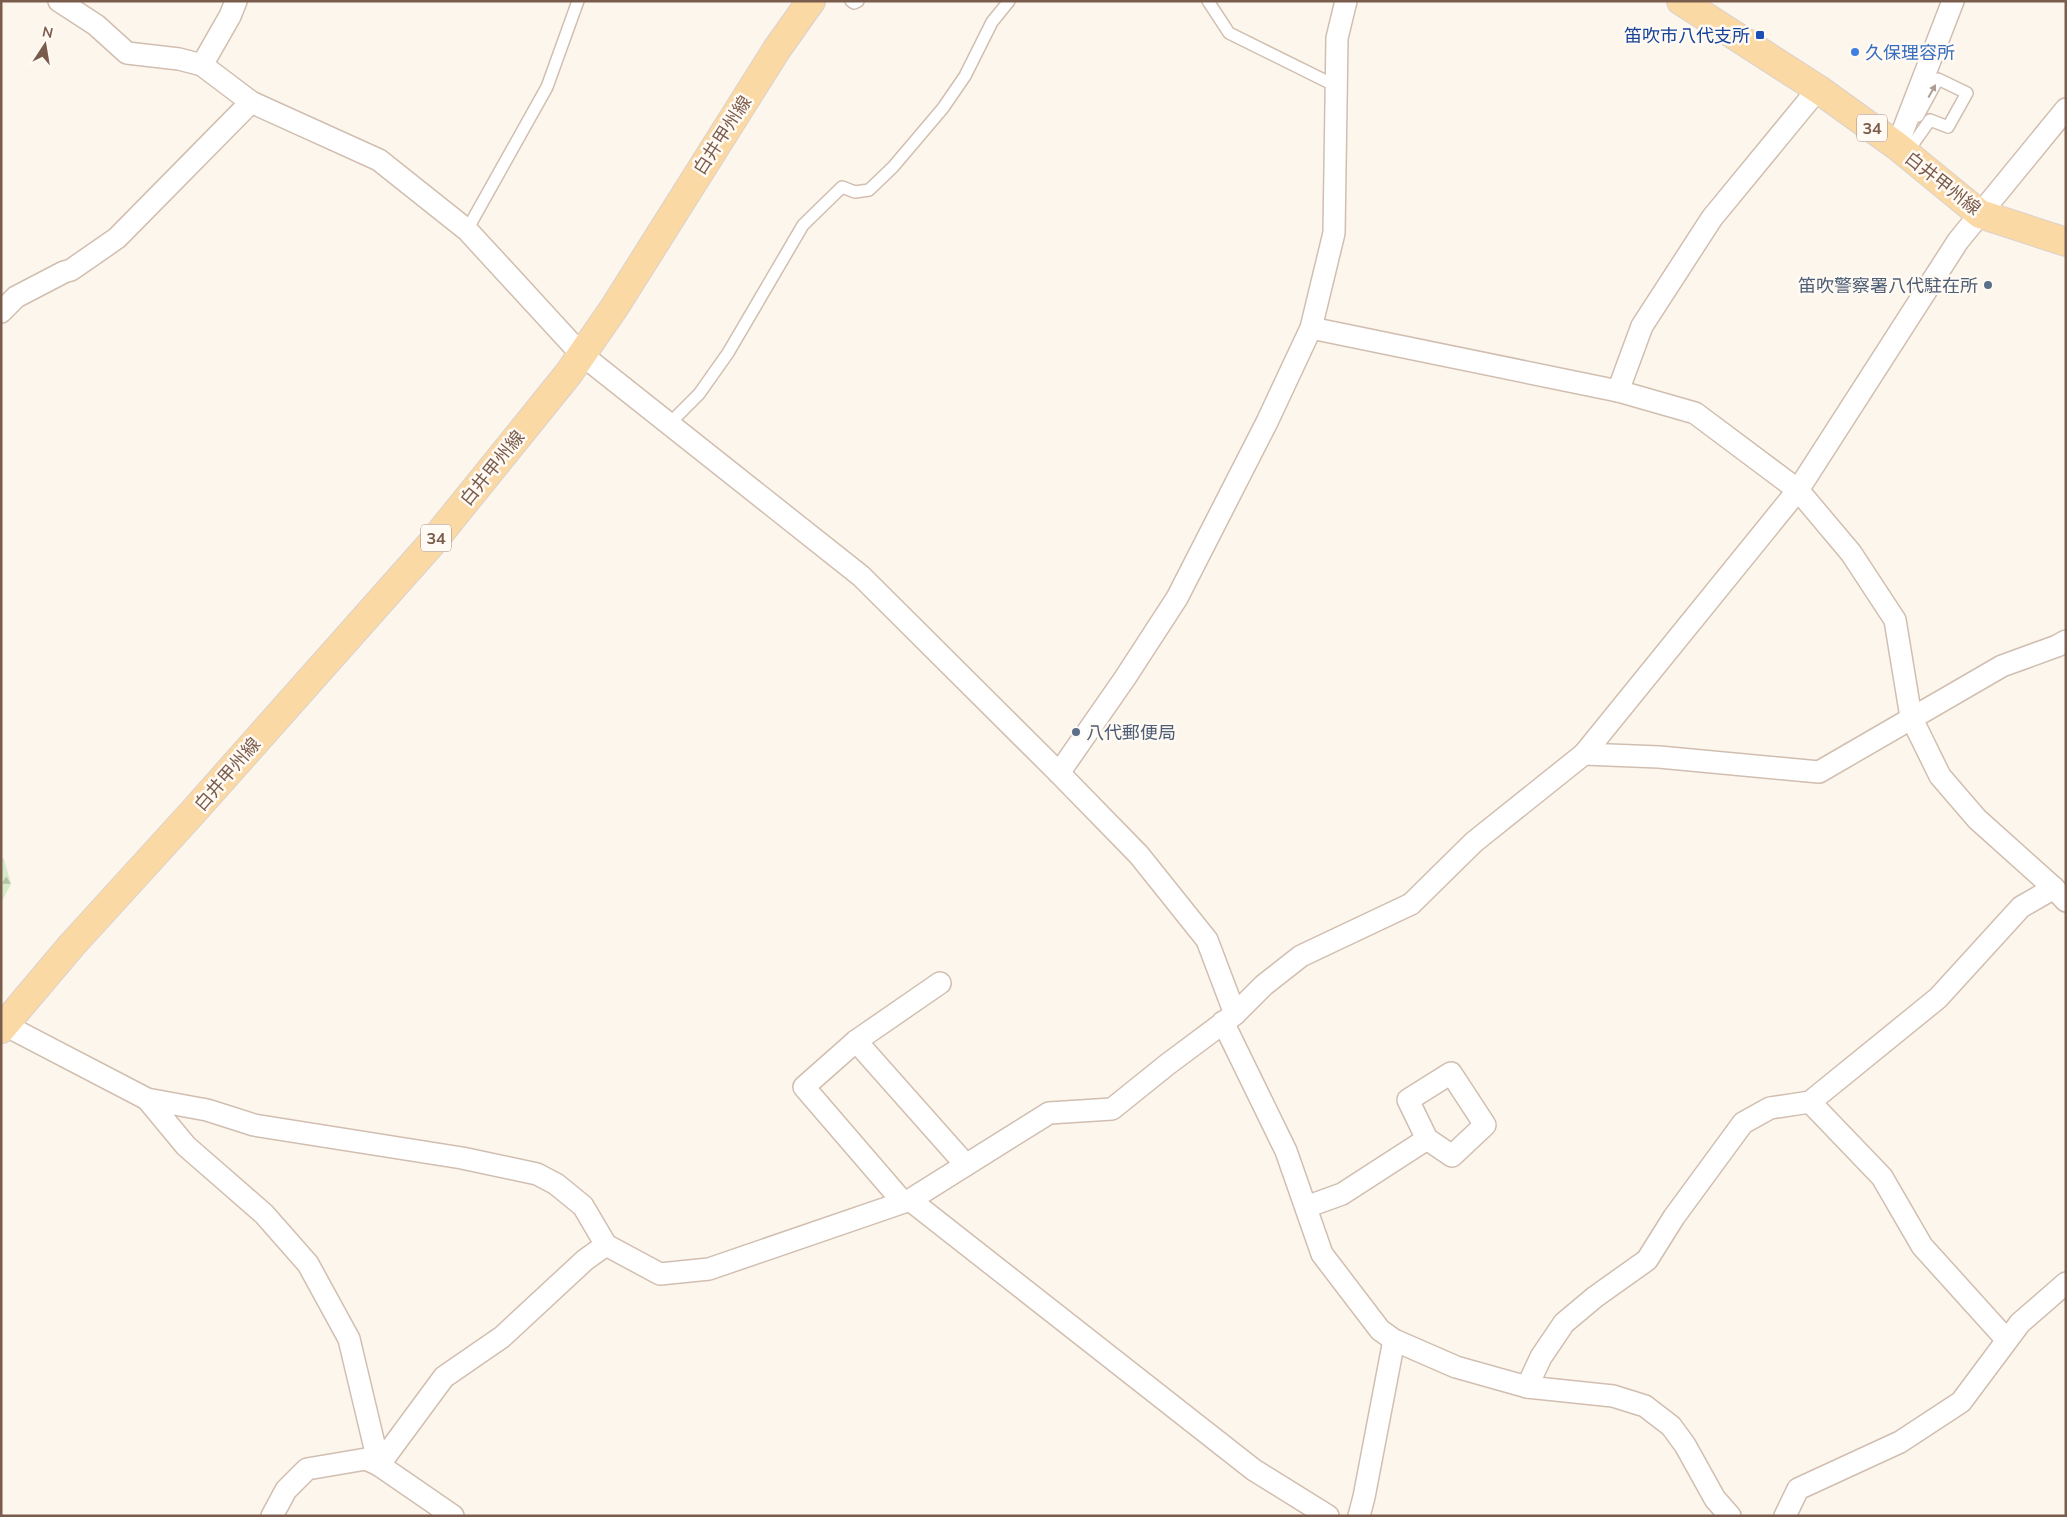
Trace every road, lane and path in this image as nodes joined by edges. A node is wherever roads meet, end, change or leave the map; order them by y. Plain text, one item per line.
1 (59, 1) edge
2 (236, 1) edge
3 (578, 1) edge
4 (811, 1) edge
5 (851, 1) edge
6 (858, 1) edge
7 (1009, 1) edge
8 (1208, 1) edge
9 (1346, 1) edge
10 (1681, 1) edge
11 (1953, 1) edge
12 (202, 65) junction
13 (1336, 86) junction
14 (1818, 89) junction
15 (251, 102) junction
16 (2066, 109) edge
17 (1901, 150) junction
18 (1980, 214) junction
19 (466, 230) junction
20 (2066, 242) edge
21 (1, 312) edge
22 (1310, 328) junction
23 (581, 354) junction
24 (1618, 391) junction
25 (669, 424) junction
26 (1798, 490) junction
27 (2066, 641) edge
28 (1912, 717) junction
29 (1584, 754) junction
30 (1060, 773) junction
31 (2060, 894) edge
32 (940, 983) dead end
33 (1229, 1018) junction
34 (2, 1026) edge
35 (856, 1041) junction
36 (147, 1100) junction
37 (1810, 1102) junction
38 (1427, 1138) dead end
39 (966, 1166) junction
40 (906, 1201) junction
41 (1306, 1207) junction
42 (606, 1245) junction
43 (2066, 1283) edge
44 (2006, 1339) junction
45 (1394, 1340) junction
46 (1527, 1387) junction
47 (378, 1465) junction
48 (272, 1516) edge
49 (453, 1516) edge
50 (1328, 1516) edge
51 (1359, 1516) edge
52 (1730, 1516) edge
53 (1785, 1516) edge

1 - 12 street
2 - 12 street
3 - 19 lane
4 - 23 main road, 白井甲州線 / 34
5 - 6 lane
7 - 25 lane
8 - 13 lane
9 - 13 street
10 - 14 main road, 白井甲州線 / 34
11 - 17 street
12 - 15 street
13 - 22 street
14 - 17 main road, 白井甲州線 / 34
14 - 24 street
15 - 19 street
15 - 21 street
16 - 18 street
17 -> 17 lane
17 - 18 main road, 白井甲州線 / 34
18 - 20 main road, 白井甲州線 / 34
18 - 26 street
19 - 23 street
22 - 24 street
22 - 30 street
23 - 25 street
23 - 34 main road, 白井甲州線 / 34
24 - 26 street
25 - 30 street
26 - 28 street
26 - 29 street
27 - 28 street
28 - 29 street
28 - 31 street
29 - 33 street
30 - 33 street
31 - 37 street
32 - 35 street
33 - 39 street
33 - 41 street
34 - 36 street
35 - 39 street
35 - 40 street
36 - 42 street
36 - 47 street
37 - 44 street
37 - 46 street
38 - 41 street
39 - 40 street
40 - 42 street
40 - 50 street
41 - 45 street
42 - 47 street
43 - 44 street
44 - 53 street
45 - 46 street
45 - 51 street
46 - 52 street
47 - 48 street
47 - 49 street

